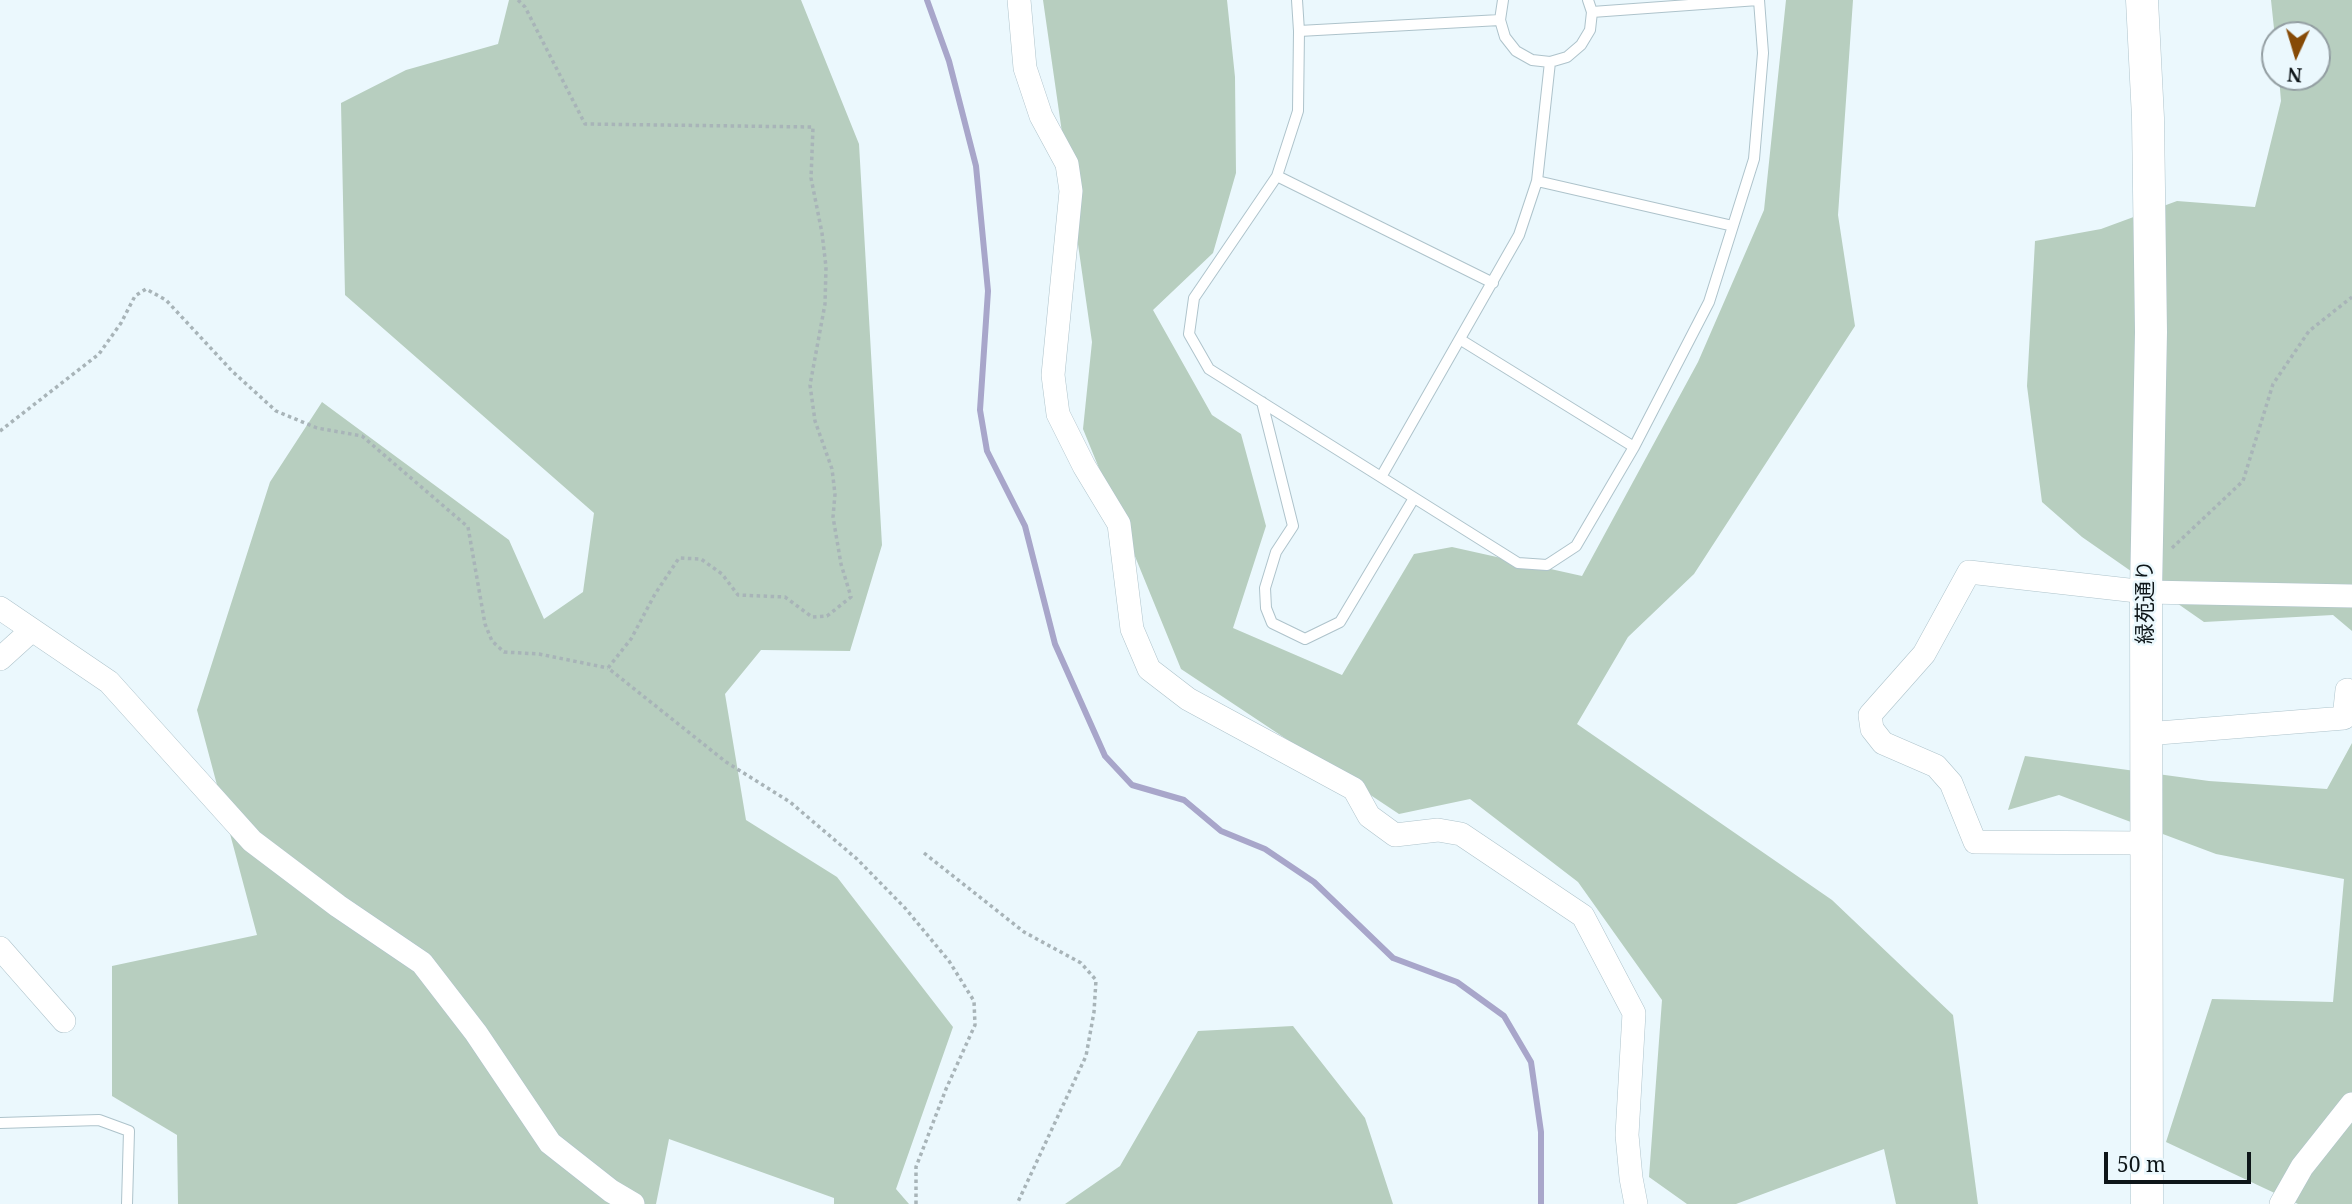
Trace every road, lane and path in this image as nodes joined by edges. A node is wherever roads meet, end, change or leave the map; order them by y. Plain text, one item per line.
1 (519, 0) edge
2 (1019, 0) edge
3 (1297, 0) edge
4 (1503, 0) edge
5 (1588, 0) edge
6 (1759, 0) edge
7 (2142, 0) edge
8 (1592, 12) junction
9 (1500, 20) junction
10 (1299, 31) junction
11 (1550, 62) junction
12 (1277, 176) junction
13 (1537, 181) junction
14 (1733, 226) junction
15 (1493, 283) junction
16 (2352, 297) edge
17 (1461, 341) junction
18 (1262, 402) junction
19 (0, 431) edge
20 (1634, 447) junction
21 (1381, 477) junction
22 (1414, 498) junction
23 (2146, 583) junction
24 (2352, 596) edge
25 (0, 608) edge
26 (32, 630) junction
27 (0, 659) edge
28 (608, 668) junction
29 (2347, 690) dead end
30 (2146, 734) junction
31 (2148, 843) junction
32 (924, 853) dead end
33 (0, 948) edge
34 (64, 1021) dead end
35 (2352, 1104) edge
36 (0, 1124) edge
37 (127, 1204) edge
38 (633, 1204) edge
39 (916, 1204) edge
40 (1017, 1204) edge
41 (1636, 1204) edge
42 (2147, 1204) edge
43 (2281, 1204) edge

1 - 28 path
2 - 41 street
3 - 10 lane
4 - 9 lane
5 - 8 lane
6 - 8 lane
6 - 14 lane
7 - 23 street, 緑苑通り
8 - 11 lane
9 - 10 lane
9 - 11 lane
10 - 12 lane
11 - 13 lane
12 - 15 lane
12 - 18 lane
13 - 14 lane
13 - 15 lane
14 - 20 lane
15 - 17 lane
16 - 23 path
17 - 20 lane
17 - 21 lane
18 - 21 lane
18 - 22 lane
19 - 28 path
20 - 22 lane
21 - 22 lane
23 - 24 street
23 - 30 street, 緑苑通り
23 - 31 street
25 - 26 street
26 - 27 street
26 - 38 street
28 - 39 path
29 - 30 street
30 - 31 street, 緑苑通り
31 - 42 street, 緑苑通り
32 - 40 path
33 - 34 street
35 - 43 street
36 - 37 lane

